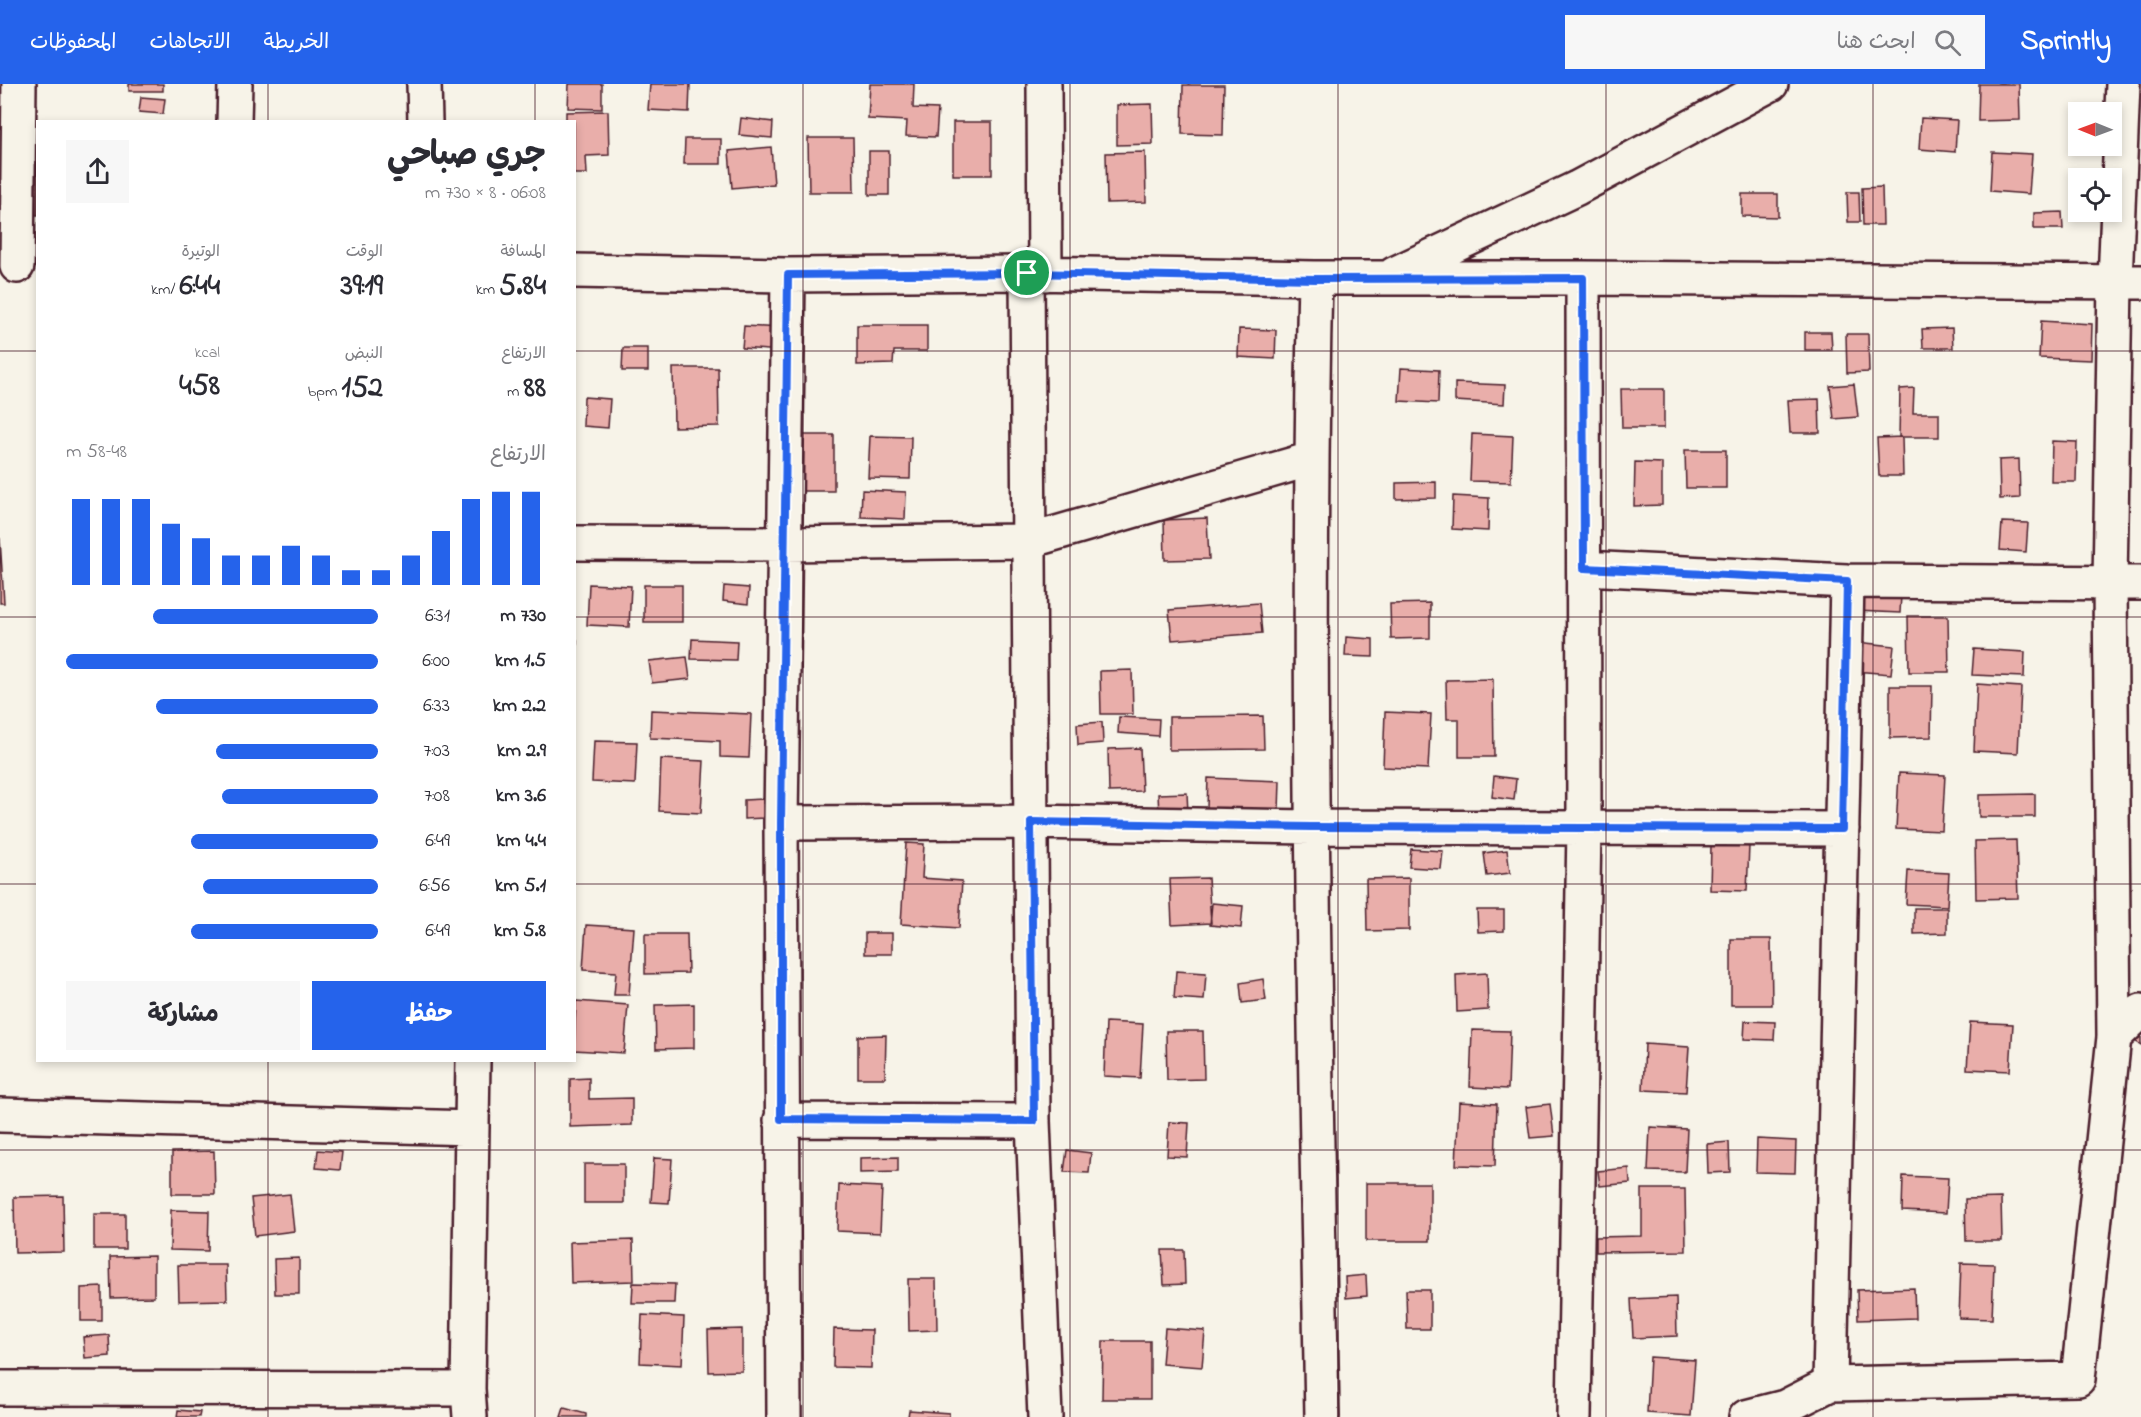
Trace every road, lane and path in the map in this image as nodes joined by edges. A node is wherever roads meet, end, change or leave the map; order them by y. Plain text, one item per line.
1 (19, 84) edge
2 (235, 84) edge
3 (424, 84) edge
4 (1044, 84) edge
5 (1771, 84) edge
6 (2123, 84) edge
7 (234, 120) edge
8 (425, 120) edge
9 (18, 266) edge
10 (576, 271) edge
11 (1036, 274) junction
12 (788, 275) junction
13 (1387, 278) junction
14 (1583, 278) junction
15 (1315, 279) junction
16 (2128, 282) edge
17 (1311, 459) junction
18 (1029, 541) junction
19 (576, 543) edge
20 (784, 544) junction
21 (1584, 568) junction
22 (1847, 581) junction
23 (2126, 583) edge
24 (1031, 822) junction
25 (781, 824) junction
26 (1311, 827) junction
27 (1584, 827) junction
28 (1842, 829) junction
29 (2141, 1011) edge
30 (2114, 1037) junction
31 (473, 1062) edge
32 (0, 1115) edge
33 (781, 1119) junction
34 (1034, 1121) junction
35 (472, 1128) junction
36 (1830, 1384) junction
37 (0, 1388) edge
38 (469, 1403) edge
39 (784, 1417) edge
40 (1045, 1417) edge
41 (1322, 1417) edge
42 (1574, 1417) edge
43 (1746, 1417) edge

1 - 9 street
2 - 7 street
3 - 8 street
4 - 11 street
5 - 13 street
6 - 16 street
10 - 12 street
11 - 12 street
11 - 15 street
11 - 18 street
12 - 20 street
13 - 14 street
13 - 15 street
14 - 16 street
14 - 21 street
15 - 17 street
16 - 23 street
17 - 18 street
17 - 26 street
18 - 20 street
18 - 24 street
19 - 20 street
20 - 25 street
21 - 22 street
21 - 27 street
22 - 23 street
22 - 28 street
23 - 30 street
24 - 25 street
24 - 26 street
24 - 34 street
25 - 33 street
26 - 27 street
26 - 41 street
27 - 28 street
27 - 42 street
28 - 36 street
29 - 30 street
30 - 36 street
31 - 35 street
32 - 35 street
33 - 34 street
33 - 39 street
34 - 40 street
35 - 38 street
36 - 43 street
37 - 38 street

